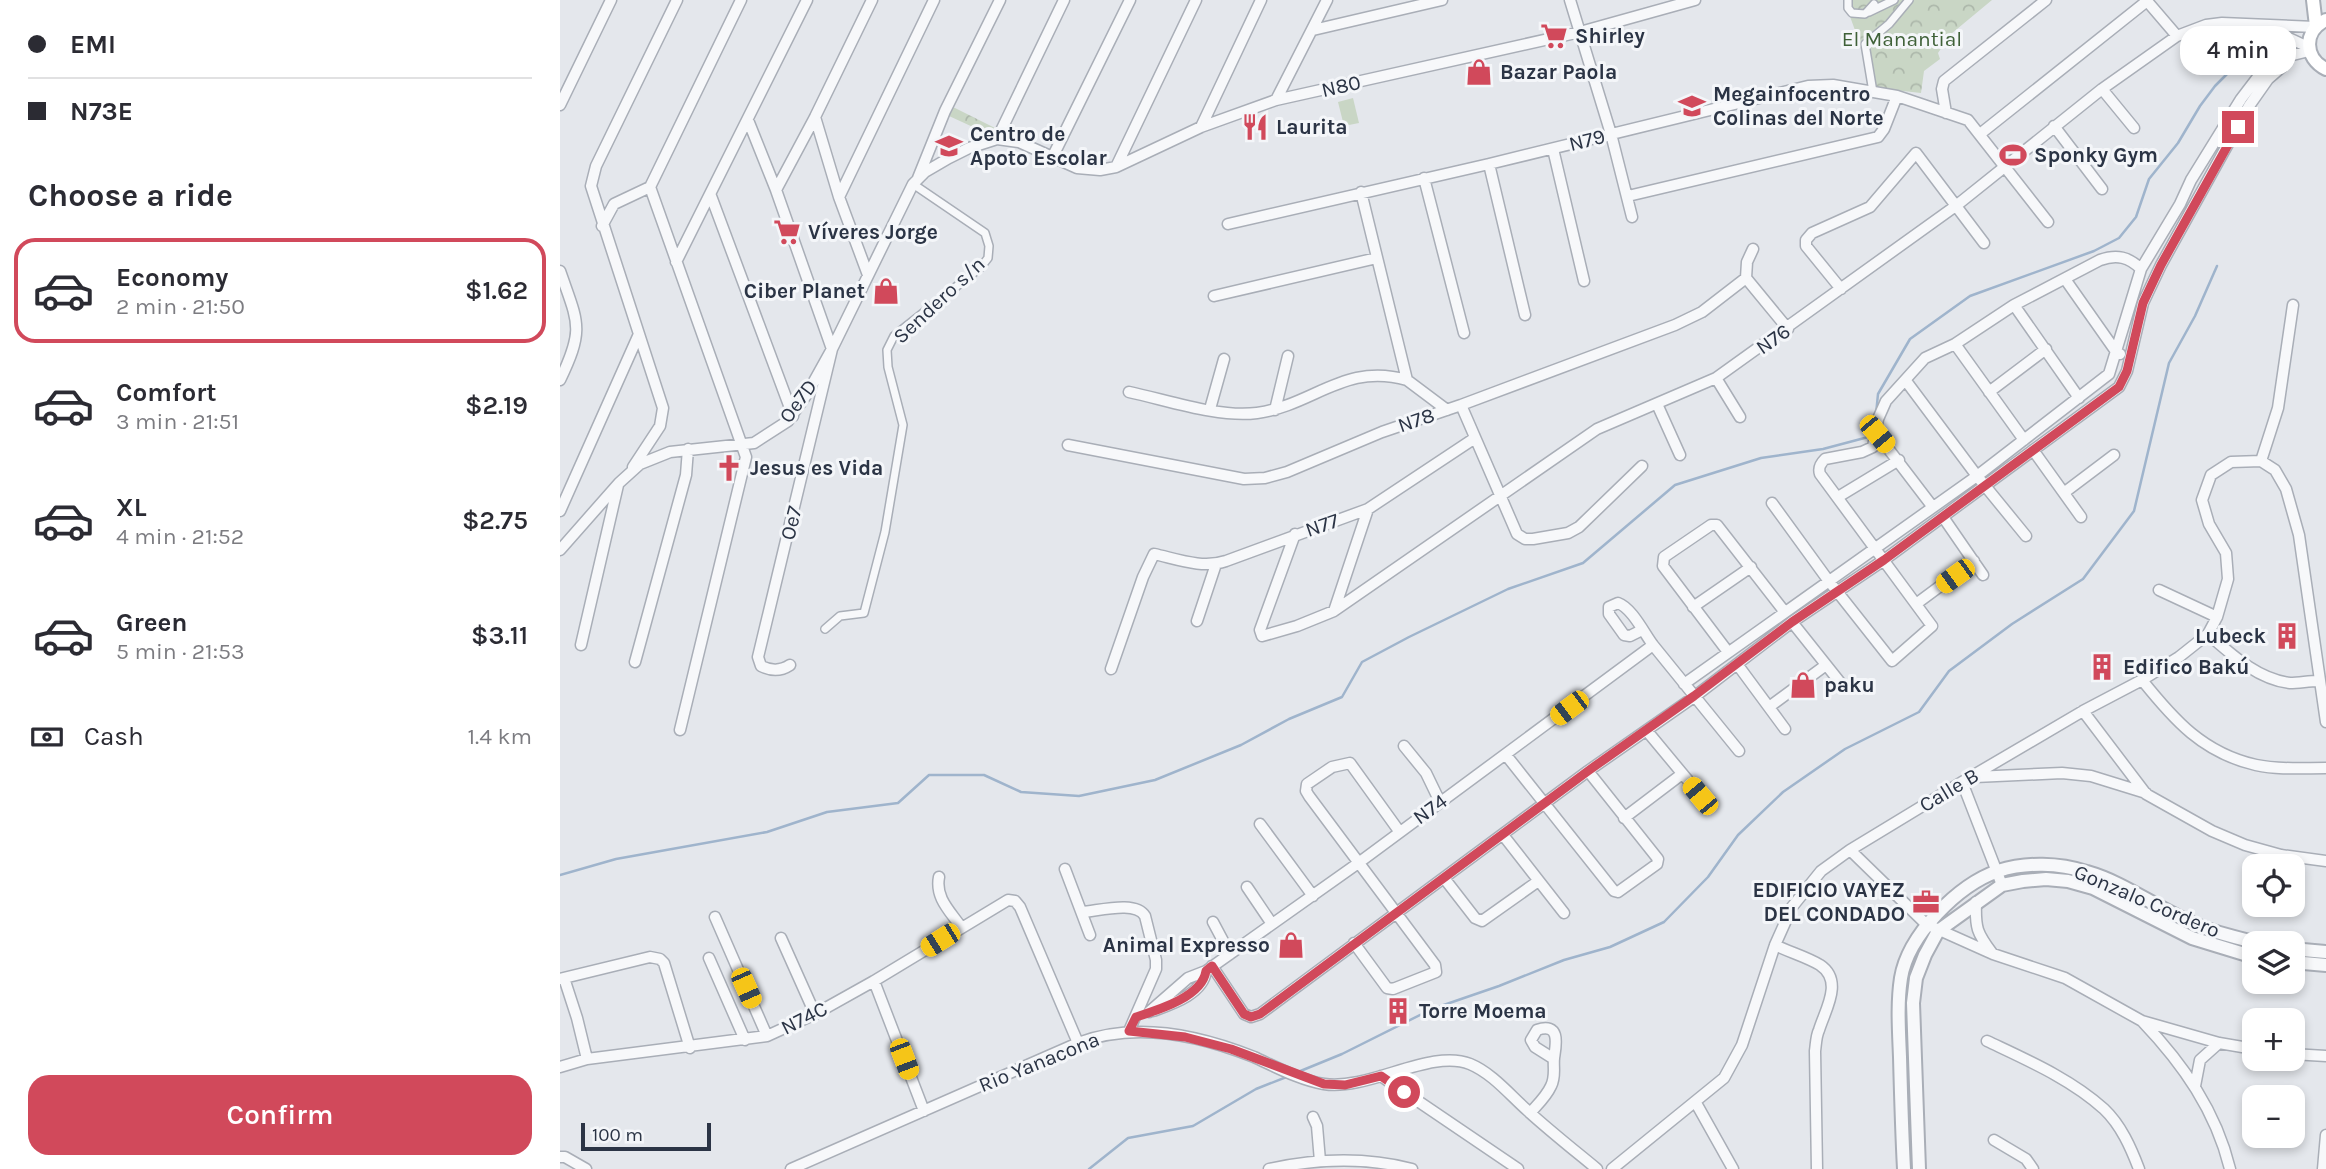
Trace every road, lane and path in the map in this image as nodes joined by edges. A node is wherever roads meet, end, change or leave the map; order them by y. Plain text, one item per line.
1 (611, 0) edge
2 (677, 0) edge
3 (741, 0) edge
4 (807, 0) edge
5 (872, 0) edge
6 (934, 0) edge
7 (1000, 0) edge
8 (1064, 0) edge
9 (1130, 0) edge
10 (1196, 0) edge
11 (1261, 0) edge
12 (1327, 0) edge
13 (1442, 0) edge
14 (1570, 0) edge
15 (1695, 0) edge
16 (1848, 0) edge
17 (1894, 0) edge
18 (1909, 0) edge
19 (2046, 0) edge
20 (2313, 0) edge
21 (2318, 0) edge
22 (1874, 4) dead end
23 (2326, 7) edge
24 (1865, 14) junction
25 (2319, 24) edge
26 (2260, 25) junction
27 (1313, 30) junction
28 (1580, 32) junction
29 (2177, 36) junction
30 (2309, 49) junction
31 (2326, 68) edge
32 (2102, 89) junction
33 (1873, 92) junction
34 (1896, 96) junction
35 (1276, 100) junction
36 (2245, 103) junction
37 (560, 105) edge
38 (1946, 113) junction
39 (815, 117) junction
40 (748, 120) junction
41 (1201, 127) junction
42 (2054, 127) junction
43 (2134, 128) dead end
44 (1611, 134) junction
45 (1980, 134) junction
46 (997, 139) junction
47 (1553, 149) junction
48 (1053, 156) junction
49 (1489, 164) junction
50 (2005, 166) junction
51 (1116, 167) junction
52 (1424, 178) junction
53 (2191, 180) junction
54 (915, 181) junction
55 (650, 187) junction
56 (2205, 187) junction
57 (2102, 189) dead end
58 (776, 190) junction
59 (1361, 192) junction
60 (711, 195) junction
61 (2182, 195) junction
62 (1628, 196) junction
63 (839, 197) junction
64 (2195, 202) junction
65 (1957, 205) junction
66 (1632, 216) dead end
67 (2048, 222) dead end
68 (1228, 224) dead end
69 (602, 226) junction
70 (1984, 243) dead end
71 (1754, 249) dead end
72 (1377, 258) junction
73 (676, 262) junction
74 (2141, 269) junction
75 (560, 271) edge
76 (868, 275) junction
77 (1746, 278) junction
78 (2065, 279) junction
79 (1584, 281) dead end
80 (1841, 289) junction
81 (1214, 296) dead end
82 (2014, 305) junction
83 (2293, 305) dead end
84 (1525, 315) dead end
85 (1788, 329) junction
86 (1464, 333) dead end
87 (639, 334) junction
88 (1955, 344) junction
89 (832, 349) junction
90 (2046, 349) junction
91 (2117, 353) junction
92 (1288, 356) dead end
93 (2130, 356) junction
94 (1224, 359) dead end
95 (1716, 378) junction
96 (560, 380) edge
97 (1407, 380) junction
98 (1906, 381) junction
99 (1129, 392) dead end
100 (1989, 392) junction
101 (2079, 398) junction
102 (1657, 404) junction
103 (1461, 405) junction
104 (1210, 410) junction
105 (1275, 410) junction
106 (1447, 410) junction
107 (793, 416) junction
108 (1740, 417) dead end
109 (1877, 434) junction
110 (1475, 438) junction
111 (2024, 440) junction
112 (1068, 444) dead end
113 (742, 445) junction
114 (688, 449) junction
115 (2033, 450) junction
116 (1680, 455) dead end
117 (2114, 455) dead end
118 (1899, 460) junction
119 (2261, 461) junction
120 (1642, 466) dead end
121 (631, 471) junction
122 (1977, 476) junction
123 (619, 483) junction
124 (1986, 485) junction
125 (2065, 492) junction
126 (1502, 496) junction
127 (1838, 497) junction
128 (1772, 503) dead end
129 (1932, 506) junction
130 (1368, 509) junction
131 (560, 511) edge
132 (1943, 516) junction
133 (2081, 517) dead end
134 (1295, 534) junction
135 (2026, 536) dead end
136 (1873, 549) junction
137 (560, 550) edge
138 (1884, 560) junction
139 (1974, 561) junction
140 (1216, 564) junction
141 (1751, 566) junction
142 (1983, 575) dead end
143 (1828, 580) junction
144 (2160, 590) dead end
145 (1836, 591) junction
146 (1916, 604) junction
147 (1693, 607) junction
148 (1334, 611) junction
149 (1784, 611) junction
150 (2217, 617) junction
151 (1196, 621) dead end
152 (1792, 622) junction
153 (825, 629) dead end
154 (1643, 630) dead end
155 (2207, 634) junction
156 (581, 645) dead end
157 (1653, 645) junction
158 (1728, 652) junction
159 (635, 662) dead end
160 (1737, 664) junction
161 (790, 665) dead end
162 (1826, 665) junction
163 (1111, 669) dead end
164 (2142, 680) junction
165 (2318, 681) junction
166 (1684, 684) junction
167 (1843, 686) dead end
168 (1694, 696) junction
169 (1769, 707) junction
170 (2083, 711) junction
171 (2326, 722) edge
172 (1785, 729) dead end
173 (680, 730) dead end
174 (1647, 731) junction
175 (1405, 746) dead end
176 (1739, 751) dead end
177 (1506, 755) junction
178 (2121, 762) junction
179 (2326, 768) edge
180 (1588, 771) junction
181 (1682, 774) junction
182 (1966, 780) junction
183 (2107, 781) junction
184 (2146, 794) junction
185 (1700, 796) dead end
186 (1440, 802) junction
187 (1543, 804) junction
188 (1624, 818) junction
189 (1260, 824) dead end
190 (1399, 831) junction
191 (1503, 835) junction
192 (1850, 850) junction
193 (2326, 861) edge
194 (1357, 864) junction
195 (1065, 869) dead end
196 (1997, 872) junction
197 (939, 877) dead end
198 (1444, 878) junction
199 (1537, 882) junction
200 (2002, 885) junction
201 (1247, 887) dead end
202 (1313, 896) junction
203 (1976, 902) junction
204 (1082, 912) junction
205 (1395, 913) junction
206 (1563, 913) dead end
207 (715, 917) dead end
208 (1213, 922) dead end
209 (1926, 923) junction
210 (1272, 924) junction
211 (961, 927) junction
212 (1938, 931) junction
213 (1090, 934) dead end
214 (781, 938) dead end
215 (2242, 938) edge
216 (1354, 943) junction
217 (1775, 945) junction
218 (2305, 950) edge
219 (2326, 952) edge
220 (2242, 953) edge
221 (1230, 954) junction
222 (1993, 954) junction
223 (709, 958) dead end
224 (2305, 963) edge
225 (2326, 965) edge
226 (1209, 969) junction
227 (562, 979) edge
228 (874, 981) junction
229 (815, 1014) junction
230 (1136, 1017) junction
231 (2142, 1021) junction
232 (1129, 1031) junction
233 (767, 1036) junction
234 (745, 1040) junction
235 (1987, 1041) dead end
236 (1078, 1043) junction
237 (2219, 1043) junction
238 (2242, 1047) edge
239 (690, 1048) junction
240 (2305, 1055) edge
241 (2326, 1056) edge
242 (587, 1059) junction
243 (1554, 1059) dead end
244 (560, 1067) edge
245 (1381, 1076) junction
246 (2196, 1086) junction
247 (1696, 1103) junction
248 (924, 1111) junction
249 (1530, 1113) junction
250 (1313, 1116) dead end
251 (2326, 1135) edge
252 (1994, 1140) dead end
253 (560, 1157) edge
254 (1320, 1161) junction
255 (586, 1169) edge
256 (791, 1169) edge
257 (1269, 1169) edge
258 (1412, 1169) edge
259 (1518, 1169) edge
260 (1597, 1169) edge
261 (1612, 1169) edge
262 (1733, 1169) edge
263 (1817, 1169) edge
264 (1904, 1169) edge
265 (1919, 1169) edge
266 (2032, 1169) edge
267 (2139, 1169) edge
268 (2231, 1169) edge
269 (2323, 1169) edge

1 - 37 street
2 - 69 street
3 - 55 street
4 - 40 street
5 - 39 street
6 - 63 street
7 - 54 street, Oe7D
8 - 46 street
9 - 48 street
10 - 51 street
11 - 41 street
12 - 27 street
13 - 27 street
14 - 28 street
15 - 28 street, N80
16 - 24 street
17 - 24 street
18 - 33 street
19 - 38 street
20 - 25 main road
21 - 23 main road
22 - 24 street
25 - 26 street, N76
25 - 30 main road
26 - 29 street, N76
26 - 30 street, N76
27 - 35 street
28 - 35 street, N80
28 - 44 street
29 - 32 street, N76
29 - 45 street
30 - 31 main road
30 - 36 street
32 - 42 street, N76
32 - 43 street
33 - 34 street, N79
33 - 44 street, N79
34 - 38 street, N79
34 - 62 street
35 - 41 street, N80
36 - 53 street
36 - 56 street
38 - 45 street, N79
39 - 58 street
39 - 63 street
40 - 58 street
40 - 60 street
41 - 51 street, N80
42 - 50 street, N76
42 - 57 street
44 - 47 street, N79
44 - 62 street
45 - 50 street, N79
46 - 48 street, N80
46 - 54 street
47 - 49 street, N79
47 - 79 street
48 - 51 street, N80
49 - 52 street, N79
49 - 84 street
50 - 65 street, N76
50 - 67 street, N79
52 - 59 street, N79
52 - 86 street
53 - 56 street
53 - 61 street
54 - 76 street, Oe7D
54 - 153 street, Sendero s/n
55 - 69 street
55 - 73 street
56 - 64 street
58 - 89 street
59 - 68 street, N79
59 - 72 street
60 - 73 street
60 - 107 street
61 - 64 street
61 - 74 street
62 - 66 street
63 - 76 street
64 - 93 street
65 - 70 street
65 - 80 street, N76
65 - 80 street
69 - 87 street
71 - 77 street
72 - 81 street
72 - 97 street
73 - 113 street
74 - 78 street
74 - 91 street
75 - 96 street
76 - 89 street, Oe7D
77 - 85 street
77 - 103 street, N78
78 - 82 street
78 - 91 street
80 - 85 street, N76
82 - 88 street
82 - 90 street
83 - 119 street
85 - 95 street, N76
87 - 121 street
87 - 131 street
88 - 98 street
88 - 100 street
89 - 107 street, Oe7D
89 - 161 street, Oe7
90 - 100 street
90 - 101 street
91 - 93 street
91 - 101 street
92 - 105 street
93 - 115 street
94 - 104 street
95 - 102 street, N76
95 - 108 street
97 - 105 street
97 - 106 street
98 - 109 street
98 - 122 street
99 - 104 street
100 - 111 street
101 - 111 street
102 - 116 street
102 - 126 street, N76
103 - 106 street, N78
103 - 110 street
104 - 105 street
106 - 112 street, N78
107 - 113 street, Oe7D
109 - 118 street
109 - 127 street
110 - 126 street
110 - 130 street, N77
111 - 122 street
113 - 114 street, Oe7D
113 - 173 street
114 - 121 street, Oe7D
114 - 159 street
115 - 124 street
115 - 125 street
117 - 125 street
118 - 127 street
118 - 129 street
119 - 150 street, Calle B
119 - 165 street
120 - 126 street
121 - 123 street, Oe7D
122 - 124 street
122 - 129 street
123 - 137 street, Oe7D
123 - 156 street
124 - 132 street
124 - 135 street
125 - 133 street
126 - 148 street, N76
127 - 136 street
128 - 143 street
129 - 136 street
130 - 134 street, N77
130 - 148 street
132 - 138 street
132 - 139 street
134 - 140 street, N77
134 - 148 street, N76
136 - 138 street
136 - 143 street
138 - 145 street
138 - 146 street
139 - 142 street
139 - 146 street
140 - 151 street
140 - 163 street, N77
141 - 147 street
141 - 147 street
141 - 149 street
143 - 145 street
143 - 149 street
144 - 150 street
145 - 146 street
145 - 152 street
147 - 158 street
149 - 158 street
150 - 155 street, Calle B
152 - 160 street
152 - 162 street
154 - 157 street
155 - 164 street, Calle B
155 - 165 street
157 - 166 street
157 - 177 street, N74
158 - 166 street
160 - 168 street
160 - 169 street
162 - 167 street
162 - 169 street
164 - 170 street, Calle B
164 - 179 street
165 - 171 street
166 - 168 street
168 - 174 street
168 - 176 street
169 - 172 street
170 - 178 street
170 - 182 street, Calle B
174 - 180 street
174 - 181 street
175 - 186 street
177 - 186 street, N74
177 - 187 street
178 - 183 street
178 - 184 street
180 - 187 street
180 - 188 street
181 - 185 street
181 - 188 street
182 - 183 street
182 - 192 street, Calle B
182 - 196 street
183 - 184 street
184 - 193 street
186 - 190 street, N74
187 - 188 street
187 - 191 street
189 - 202 street
190 - 194 street, N74
190 - 194 street
191 - 198 street
191 - 199 street
192 - 209 street
192 - 217 street, Calle B
194 - 202 street, N74
194 - 205 street
195 - 204 street
196 - 200 street
196 - 209 street, Gonzalo Cordero
196 - 215 street, Gonzalo Cordero
197 - 211 street
198 - 199 street
198 - 205 street
199 - 206 street
200 - 203 street, Gonzalo Cordero
200 - 220 street, Gonzalo Cordero
201 - 210 street
202 - 210 street, N74
203 - 212 street, Gonzalo Cordero
203 - 222 street
204 - 213 street
204 - 230 street
205 - 216 street
205 - 216 street
207 - 233 street
208 - 221 street
209 - 212 street
209 - 264 street, Gonzalo Cordero
210 - 221 street, N74
211 - 228 street, N74C
211 - 236 street, N74C
212 - 222 street
212 - 265 street, Gonzalo Cordero
214 - 229 street
216 - 226 street
217 - 247 street, Calle B
217 - 263 street
218 - 219 street
221 - 226 street, N74
222 - 231 street
223 - 234 street
224 - 225 street
226 - 230 street, N74
227 - 239 street
227 - 242 street
228 - 229 street, N74C
228 - 248 street
229 - 233 street, N74C
230 - 232 street
231 - 237 street
231 - 246 street
232 - 236 street, Rio Yanacona
232 - 245 street, Rio Yanacona
233 - 234 street, N74C
234 - 239 street, N74C
235 - 267 street
236 - 248 street, Rio Yanacona
237 - 238 street
237 - 246 street
239 - 242 street, N74C
240 - 241 street
242 - 244 street, N74C
243 - 249 street
245 - 249 street, Rio Yanacona
245 - 259 street
246 - 268 street
247 - 261 street, Calle B
247 - 262 street
248 - 256 street, Rio Yanacona
249 - 260 street, Rio Yanacona
250 - 254 street
251 - 269 street
252 - 266 street
253 - 255 street
254 - 257 street
254 - 258 street

